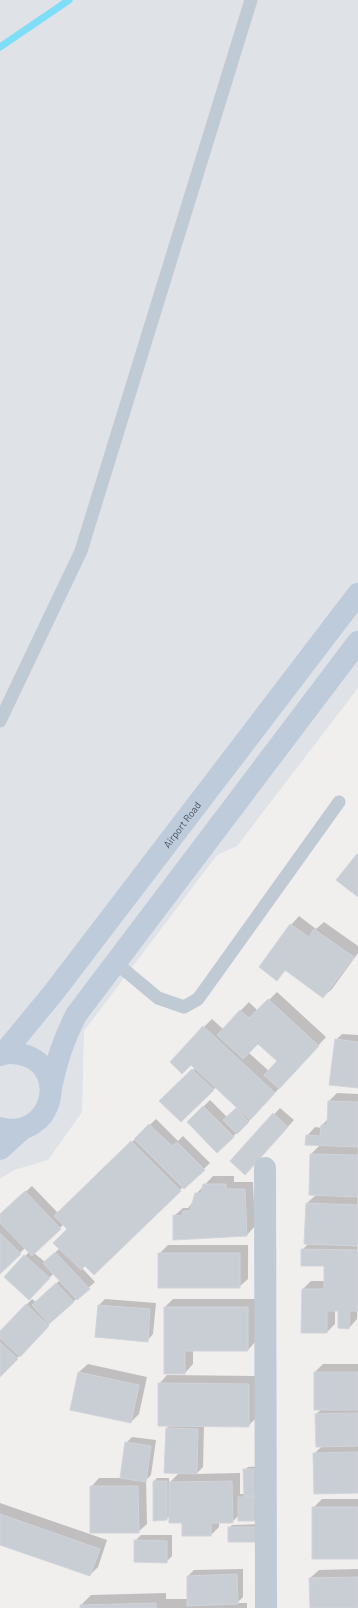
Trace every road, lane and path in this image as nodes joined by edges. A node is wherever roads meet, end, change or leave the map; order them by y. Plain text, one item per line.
1 (251, 0) edge
2 (358, 594) edge
3 (357, 646) edge
4 (0, 721) edge
5 (339, 802) dead end
6 (116, 963) junction
7 (1, 1054) edge
8 (51, 1088) junction
9 (11, 1129) edge
10 (0, 1149) edge
11 (265, 1168) dead end
12 (266, 1608) edge

1 - 4 lane
2 - 7 main road, Airport Road
3 - 6 main road
5 - 6 lane
6 - 8 main road
7 - 8 main road
8 - 9 main road
9 - 10 main road
11 - 12 street

